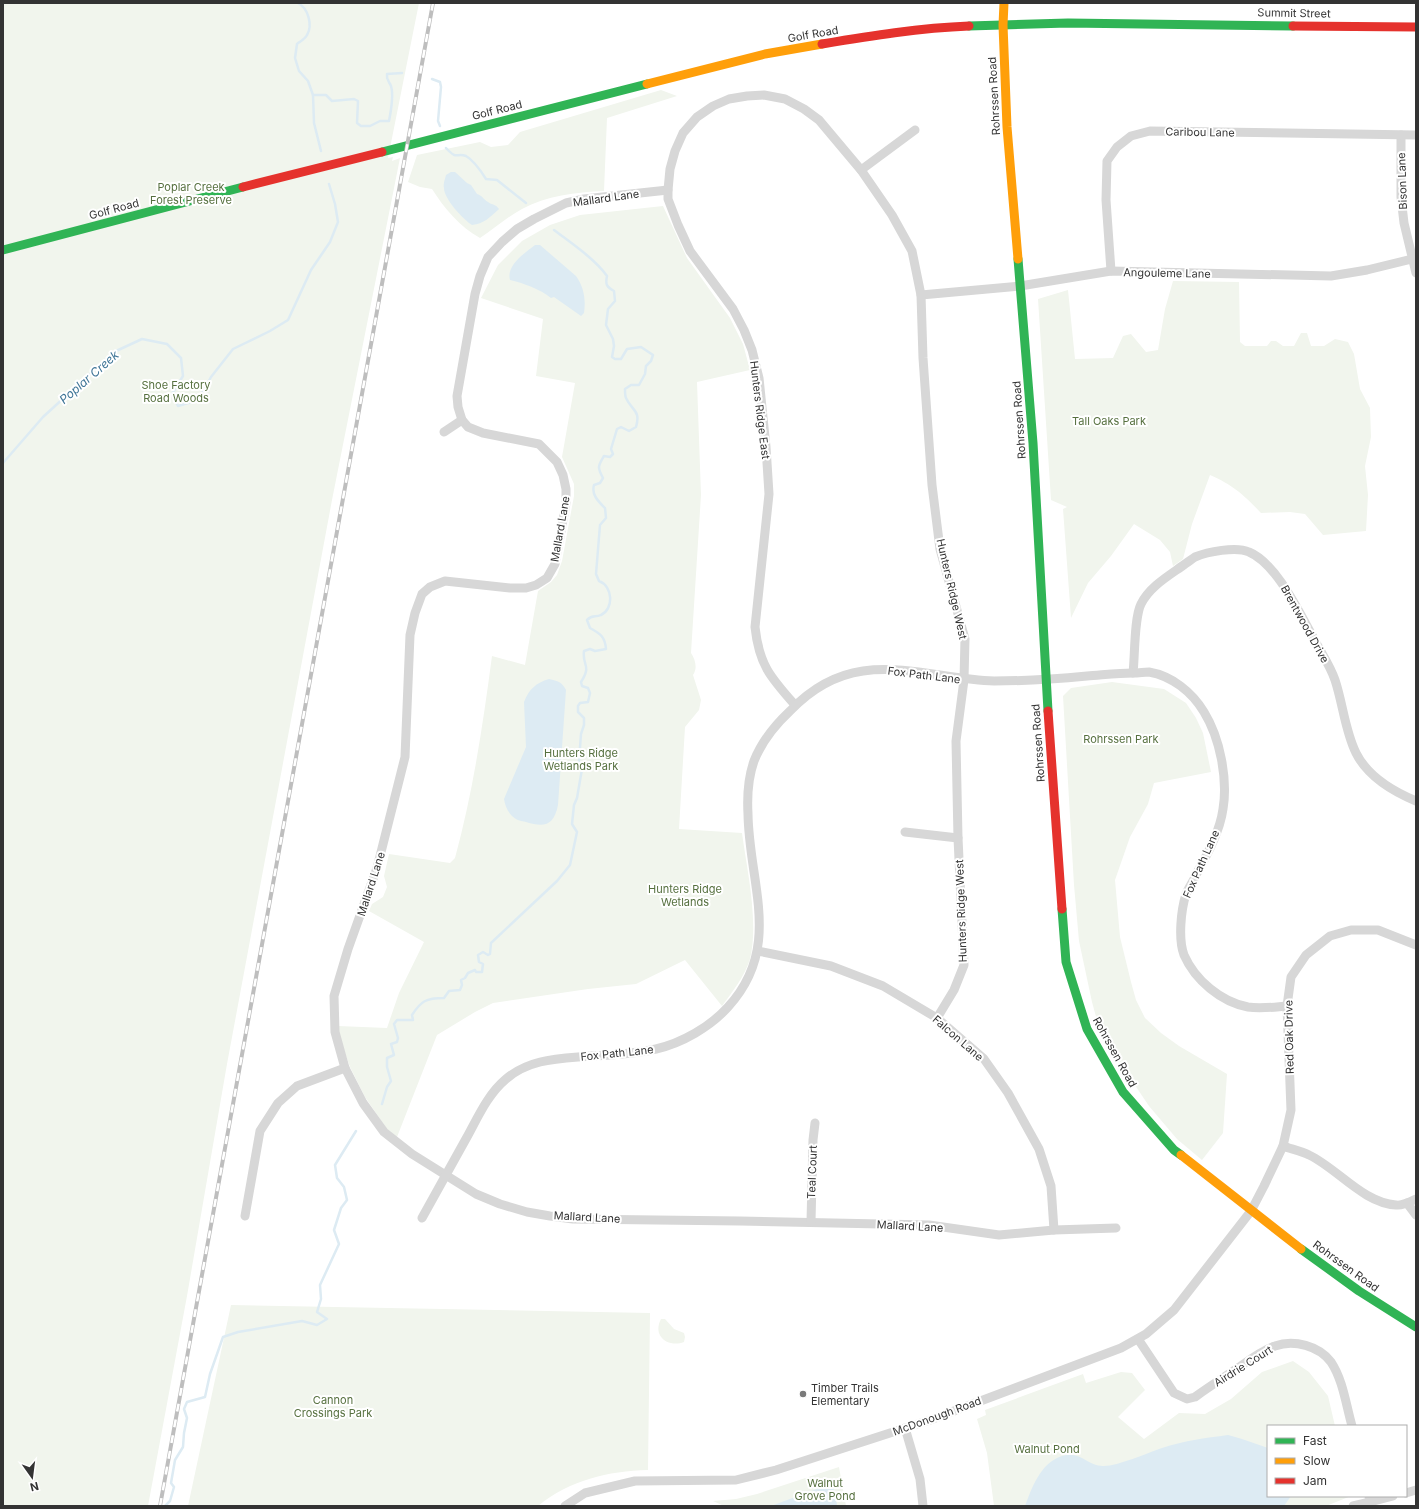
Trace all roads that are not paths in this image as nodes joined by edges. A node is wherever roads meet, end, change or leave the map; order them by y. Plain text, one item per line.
1 (1004, 3) edge
2 (1003, 25) junction
3 (1416, 27) edge
4 (915, 130) dead end
5 (1401, 135) junction
6 (1416, 135) edge
7 (861, 170) junction
8 (668, 190) junction
9 (3, 250) edge
10 (1412, 259) junction
11 (1111, 272) junction
12 (1416, 273) edge
13 (1020, 286) junction
14 (921, 295) junction
15 (462, 420) junction
16 (444, 432) dead end
17 (1133, 673) junction
18 (964, 680) junction
19 (1046, 680) junction
20 (795, 705) junction
21 (1416, 801) edge
22 (905, 832) dead end
23 (958, 838) junction
24 (1416, 945) edge
25 (758, 952) junction
26 (1286, 1006) junction
27 (937, 1018) junction
28 (345, 1068) junction
29 (816, 1123) dead end
30 (1282, 1146) junction
31 (445, 1176) junction
32 (1416, 1199) edge
33 (1407, 1203) junction
34 (1251, 1211) junction
35 (1416, 1215) edge
36 (245, 1216) dead end
37 (422, 1218) dead end
38 (811, 1222) junction
39 (1116, 1228) dead end
40 (1054, 1230) junction
41 (1416, 1328) edge
42 (1138, 1339) junction
43 (1352, 1425) edge
44 (905, 1428) junction
45 (1385, 1497) edge
46 (1369, 1499) edge
47 (565, 1506) edge
48 (923, 1506) edge
49 (1353, 1506) edge

1 - 2 street, Rohrssen Road
2 - 3 street, Summit Street
2 - 9 street, Golf Road
2 - 13 street, Rohrssen Road
4 - 7 street
5 - 6 street, Caribou Lane
5 - 10 street, Bison Lane
5 - 11 street, Caribou Lane
7 - 8 street, Hunters Ridge East
7 - 14 street, Hunters Ridge West
8 - 15 street, Mallard Lane
8 - 20 street, Hunters Ridge East
10 - 11 street, Angouleme Lane
10 - 12 street, Bison Lane
11 - 13 street, Angouleme Lane
13 - 14 street, Angouleme Lane
13 - 19 street, Rohrssen Road
14 - 18 street, Hunters Ridge West
15 - 16 street
15 - 28 street, Mallard Lane
17 - 19 street, Fox Path Lane
17 - 21 street, Brentwood Drive
17 - 26 street, Fox Path Lane
18 - 19 street, Fox Path Lane
18 - 20 street, Fox Path Lane
18 - 23 street, Hunters Ridge West
19 - 34 street, Rohrssen Road
20 - 25 street, Fox Path Lane
22 - 23 street
23 - 27 street, Hunters Ridge West
24 - 26 street, Red Oak Drive
25 - 27 street, Falcon Lane
25 - 31 street, Fox Path Lane
26 - 30 street, Red Oak Drive
27 - 40 street, Falcon Lane
28 - 31 street, Mallard Lane
28 - 36 street
29 - 38 street, Teal Court
30 - 33 street
30 - 34 street, Red Oak Drive
31 - 37 street, Fox Path Lane
31 - 38 street, Mallard Lane
32 - 33 street
33 - 35 street
34 - 41 street, Rohrssen Road
34 - 42 street, McDonough Road
38 - 40 street, Mallard Lane
39 - 40 street, Mallard Lane
42 - 43 street, Airdrie Court
42 - 44 street, McDonough Road
44 - 47 street, McDonough Road
44 - 48 street
45 - 46 street
46 - 49 street

